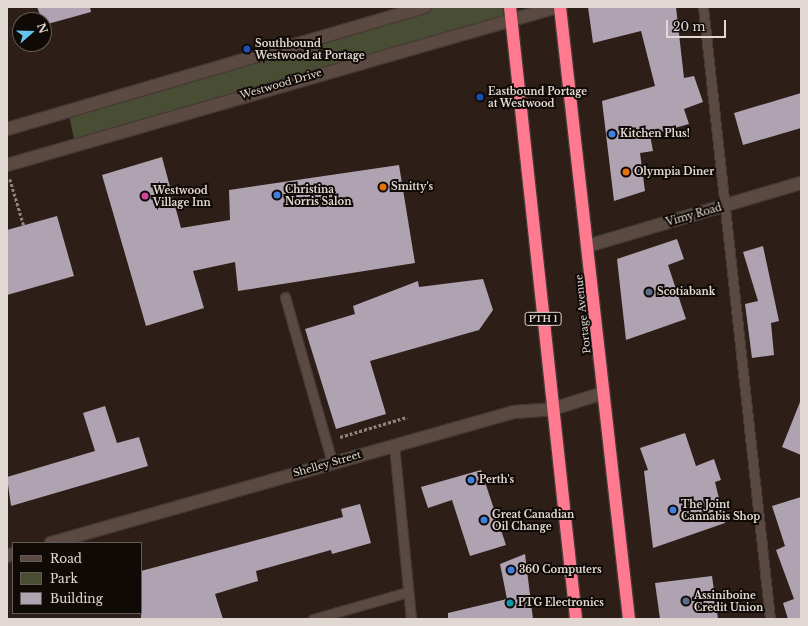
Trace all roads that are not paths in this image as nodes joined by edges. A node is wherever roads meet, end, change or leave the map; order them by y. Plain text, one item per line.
1 (425, 7) edge
2 (558, 7) edge
3 (703, 7) edge
4 (510, 13) edge
5 (7, 129) edge
6 (8, 170) edge
7 (801, 183) edge
8 (725, 206) junction
9 (587, 246) junction
10 (285, 297) dead end
11 (603, 393) junction
12 (553, 409) junction
13 (394, 445) junction
14 (332, 462) junction
15 (54, 542) edge
16 (408, 592) junction
17 (313, 619) edge
18 (411, 619) edge
19 (576, 619) edge
20 (629, 619) edge
21 (770, 619) edge

1 - 5 street
2 - 4 street, Westwood Drive
2 - 9 highway, Portage Avenue
3 - 8 lane
4 - 6 street, Westwood Drive
4 - 12 highway, PTH 1
7 - 8 street, Vimy Road
8 - 9 street, Vimy Road
8 - 21 lane
9 - 11 highway, Portage Avenue
10 - 14 lane
11 - 12 street, Shelley Street
11 - 20 highway, Portage Avenue
12 - 13 street, Shelley Street
12 - 19 highway, PTH 1
13 - 14 street, Shelley Street
13 - 16 lane
14 - 15 street, Shelley Street
16 - 17 lane
16 - 18 lane

